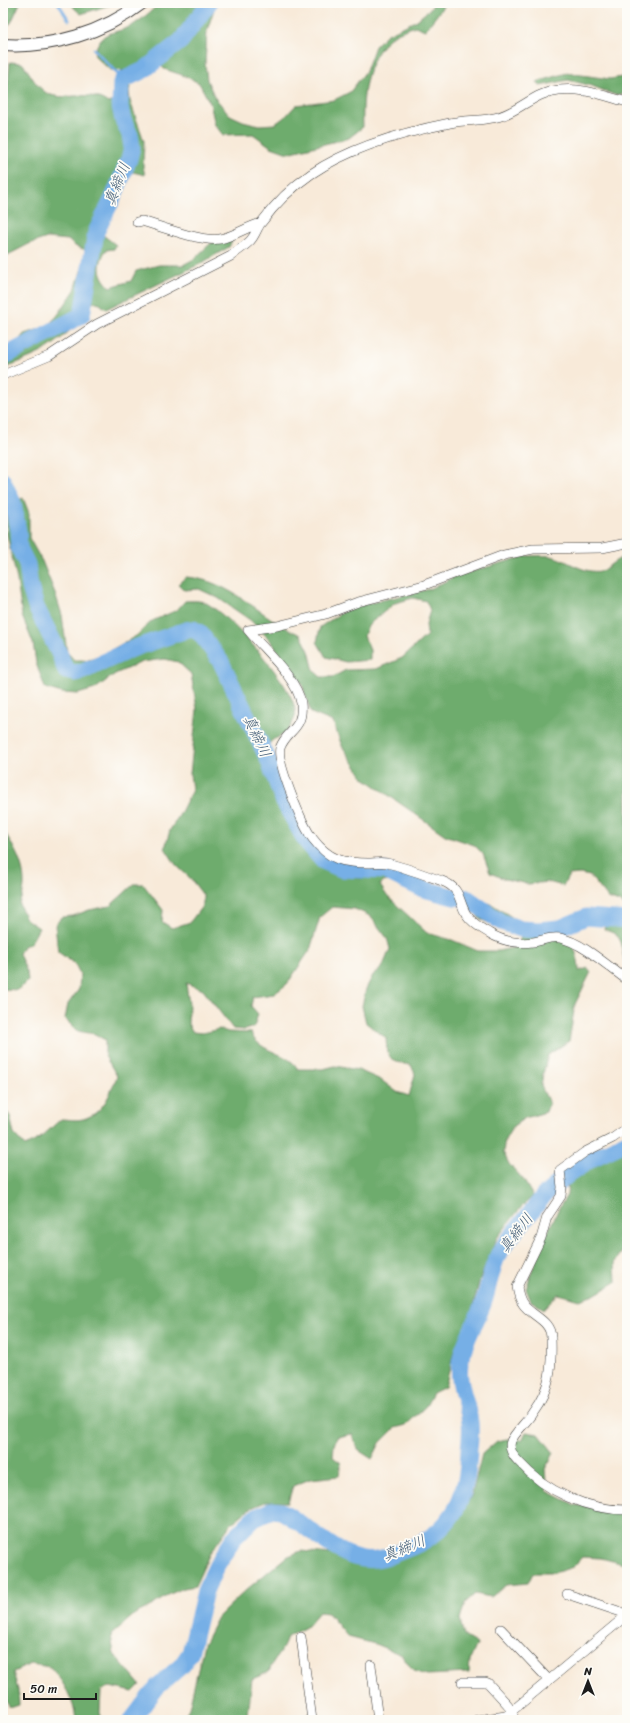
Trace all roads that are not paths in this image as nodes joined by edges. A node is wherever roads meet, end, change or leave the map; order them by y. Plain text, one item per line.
1 (142, 3) edge
2 (3, 45) edge
3 (627, 102) edge
4 (137, 222) dead end
5 (261, 223) junction
6 (3, 375) edge
7 (627, 543) edge
8 (627, 980) edge
9 (627, 1128) edge
10 (627, 1510) edge
11 (567, 1594) dead end
12 (627, 1615) edge
13 (501, 1629) dead end
14 (301, 1638) dead end
15 (371, 1665) dead end
16 (549, 1680) junction
17 (462, 1682) dead end
18 (513, 1716) edge
19 (312, 1720) edge
20 (378, 1720) edge
21 (477, 1720) edge

1 - 2 street
3 - 5 street
4 - 5 street
5 - 6 street
7 - 8 street
9 - 10 street
11 - 12 street
12 - 16 street
13 - 16 street
14 - 19 street
15 - 20 street
16 - 18 street
17 - 18 street
18 - 21 street

